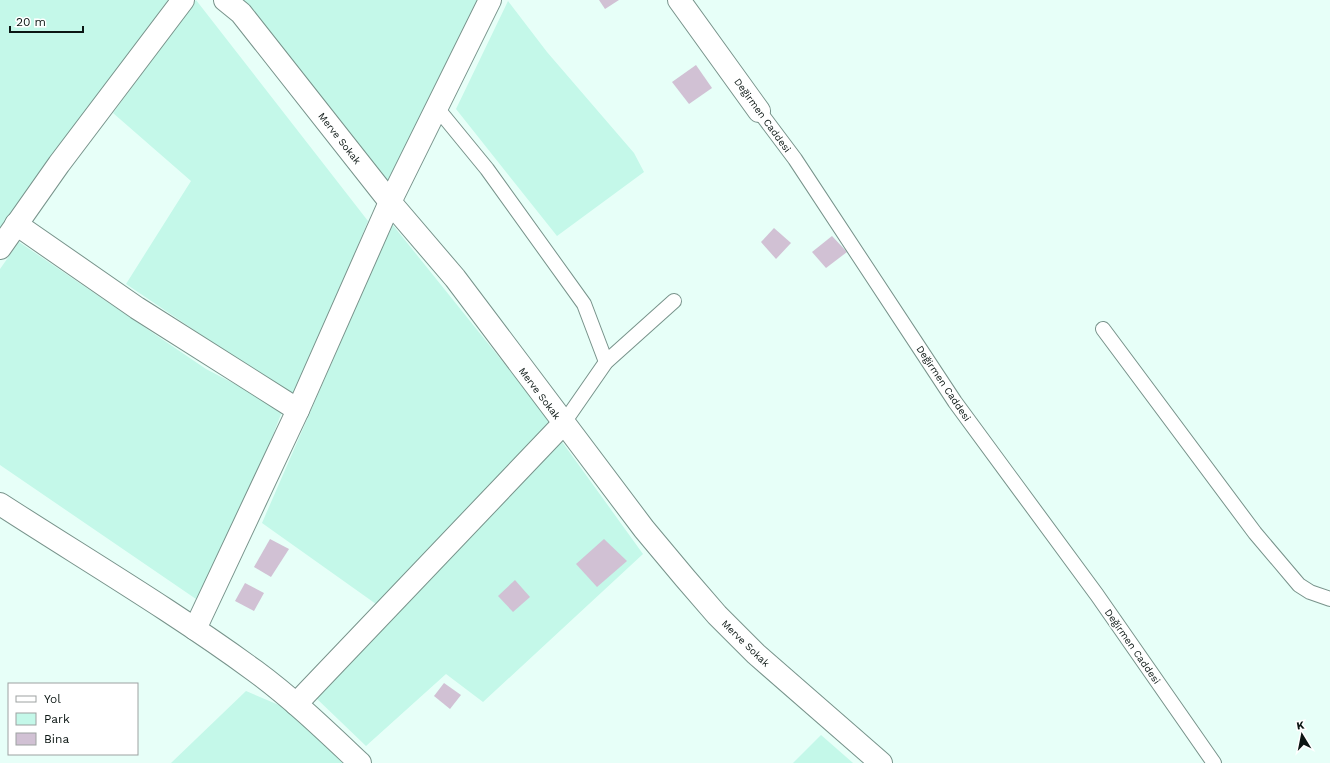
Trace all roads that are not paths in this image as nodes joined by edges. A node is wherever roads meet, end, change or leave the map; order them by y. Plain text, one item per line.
1 (183, 0) edge
2 (225, 0) edge
3 (490, 0) edge
4 (679, 0) edge
5 (437, 108) junction
6 (759, 111) joint
7 (390, 202) junction
8 (16, 224) junction
9 (0, 248) edge
10 (674, 302) dead end
11 (1103, 329) dead end
12 (606, 362) junction
13 (298, 410) junction
14 (563, 424) junction
15 (0, 504) edge
16 (1330, 600) edge
17 (195, 629) junction
18 (296, 704) junction
19 (360, 763) edge
20 (880, 763) edge
21 (1214, 763) edge

1 - 8 street
2 - 7 street, Merve Sokak
3 - 5 street
4 - 6 street, Değirmen Caddesi
5 - 7 street
5 - 12 lane
6 - 21 lane, Değirmen Caddesi
7 - 13 street
7 - 14 street, Merve Sokak
8 - 9 street
8 - 13 street
10 - 12 lane
11 - 16 lane
12 - 14 lane
13 - 17 street
14 - 18 street
14 - 20 street, Merve Sokak
15 - 17 street
17 - 18 street
18 - 19 street

